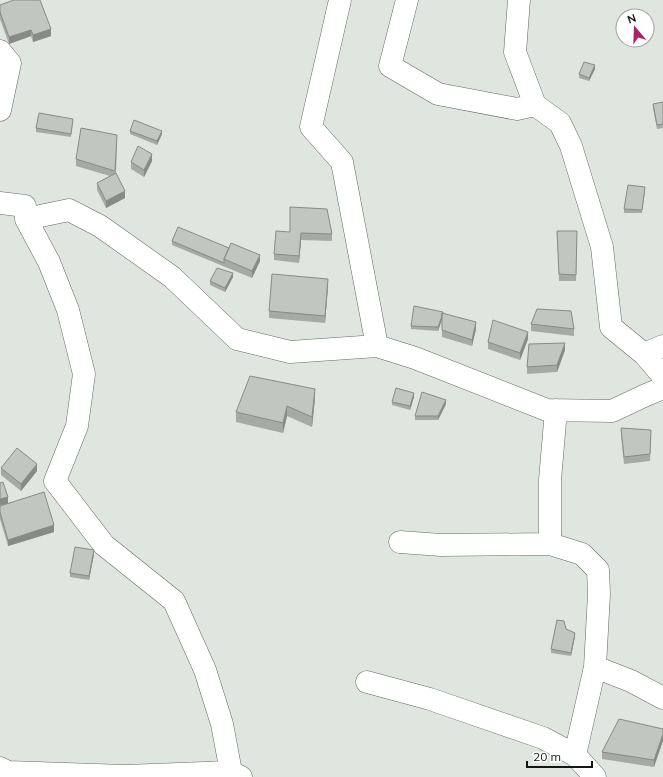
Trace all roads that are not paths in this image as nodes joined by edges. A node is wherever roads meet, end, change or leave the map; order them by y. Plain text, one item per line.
1 (340, 0) edge
2 (407, 0) edge
3 (520, 0) edge
4 (0, 51) edge
5 (535, 105) junction
6 (0, 110) edge
7 (0, 203) edge
8 (26, 219) junction
9 (377, 346) junction
10 (654, 350) edge
11 (663, 376) edge
12 (663, 388) edge
13 (556, 410) junction
14 (400, 542) dead end
15 (550, 544) junction
16 (595, 667) junction
17 (367, 682) dead end
18 (663, 698) edge
19 (574, 755) junction
20 (0, 768) edge
21 (236, 774) edge
22 (594, 777) edge

1 - 9 street
2 - 5 street
3 - 5 street
4 - 6 street
5 - 10 street
7 - 8 street
8 - 9 street
8 - 21 street
9 - 13 street
10 - 11 street
12 - 13 street
13 - 15 street
14 - 15 street
15 - 16 street
16 - 18 street
16 - 19 street
17 - 19 street
19 - 22 street
20 - 21 street

